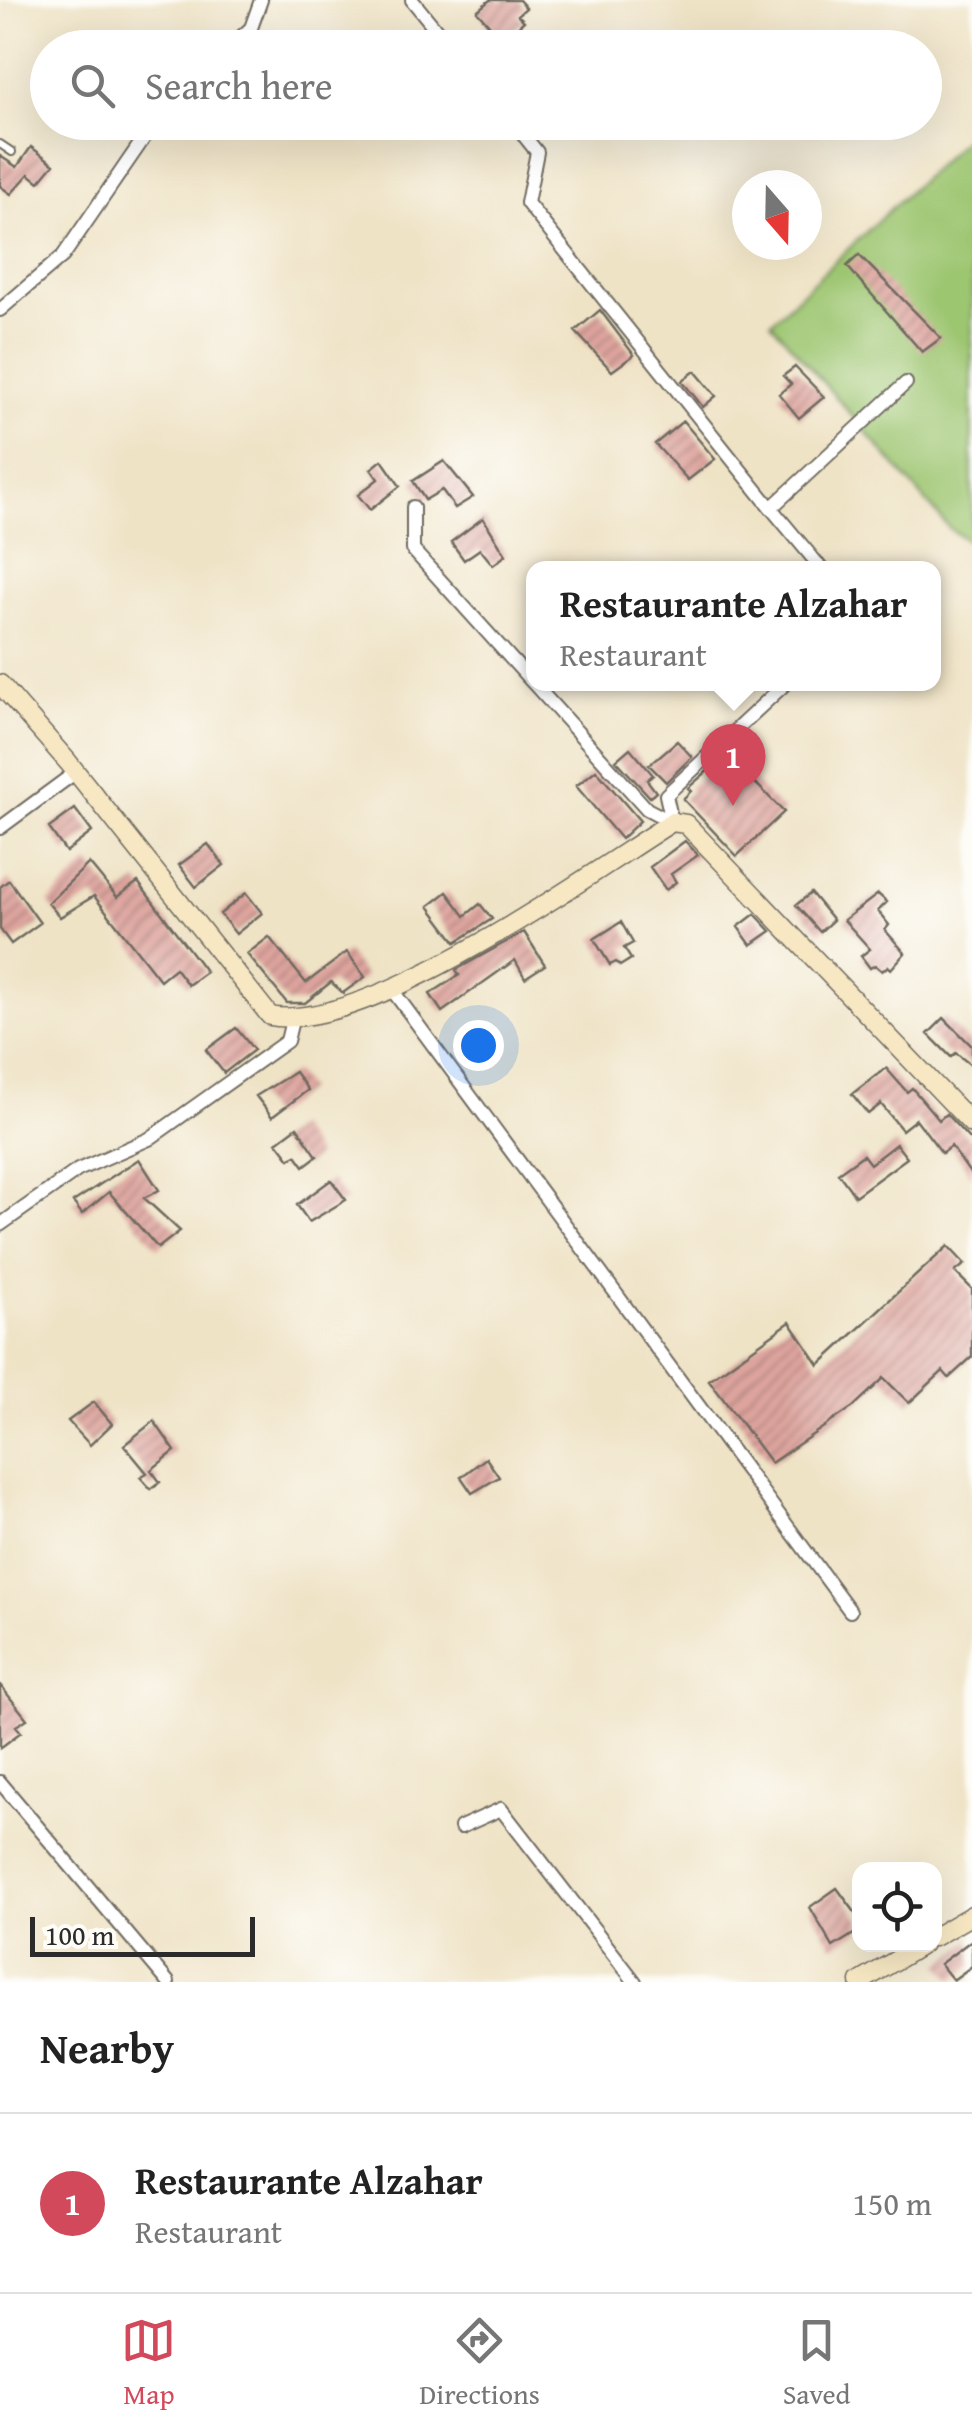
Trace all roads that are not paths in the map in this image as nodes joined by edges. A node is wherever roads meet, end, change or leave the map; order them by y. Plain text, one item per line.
1 (262, 0) edge
2 (412, 0) edge
3 (250, 30) edge
4 (436, 30) edge
5 (143, 140) edge
6 (527, 140) edge
7 (0, 144) edge
8 (12, 152) dead end
9 (0, 310) edge
10 (906, 384) dead end
11 (413, 507) dead end
12 (771, 508) junction
13 (815, 561) edge
14 (526, 675) edge
15 (0, 684) edge
16 (540, 691) edge
17 (777, 691) edge
18 (76, 772) junction
19 (672, 822) junction
20 (0, 828) edge
21 (393, 992) junction
22 (292, 1020) junction
23 (972, 1124) edge
24 (0, 1224) edge
25 (850, 1611) dead end
26 (0, 1782) edge
27 (461, 1827) dead end
28 (972, 1915) edge
29 (942, 1932) edge
30 (909, 1952) edge
31 (168, 1982) edge
32 (635, 1982) edge
33 (860, 1982) edge

1 - 3 street
2 - 4 street
5 - 9 street
6 - 12 street
7 - 8 lane
10 - 12 street
11 - 14 street
12 - 13 street
15 - 18 main road
16 - 19 street
17 - 19 street
18 - 20 street
18 - 22 main road
19 - 21 main road
19 - 23 main road
21 - 22 main road
21 - 25 street
22 - 24 street
26 - 31 street
27 - 32 street
28 - 29 main road
30 - 33 main road

